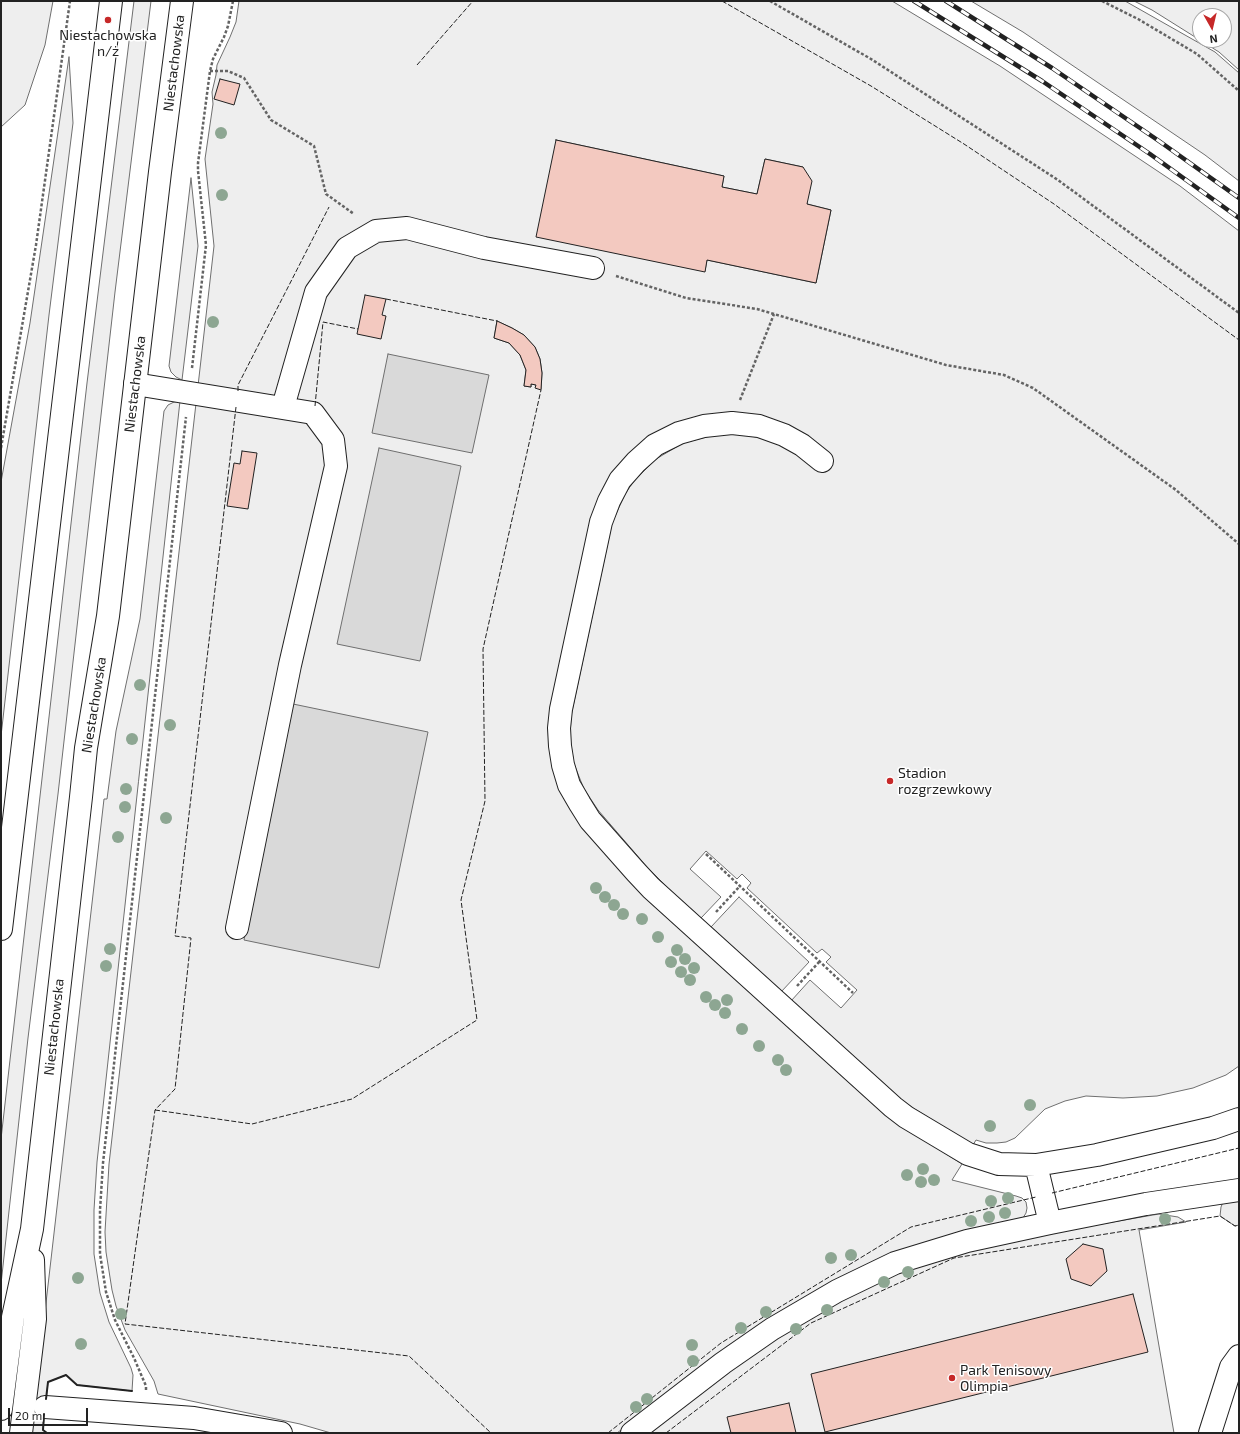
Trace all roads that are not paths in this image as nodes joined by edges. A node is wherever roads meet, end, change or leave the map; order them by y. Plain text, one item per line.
1 (110, 1) edge
2 (182, 1) edge
3 (593, 268) road end
4 (135, 384) junction
5 (283, 407) junction
6 (822, 461) dead end
7 (237, 928) dead end
8 (1, 929) edge
9 (1239, 1119) edge
10 (1036, 1165) junction
11 (1239, 1190) edge
12 (1050, 1223) junction
13 (32, 1229) junction
14 (1239, 1356) edge
15 (45, 1407) dead end
16 (1, 1409) edge
17 (258, 1430) edge
18 (22, 1433) edge
19 (281, 1433) edge
20 (632, 1433) edge
21 (1210, 1433) edge

1 - 8 main road
2 - 4 main road, Niestachowska
3 - 5 main road
4 - 5 main road
4 - 13 main road, Niestachowska
5 - 7 main road
6 - 10 main road
9 - 10 main road
10 - 12 main road
11 - 12 main road
12 - 20 main road
13 - 16 main road, Niestachowska
13 - 18 main road
14 - 21 main road
15 - 17 main road
17 - 19 main road

